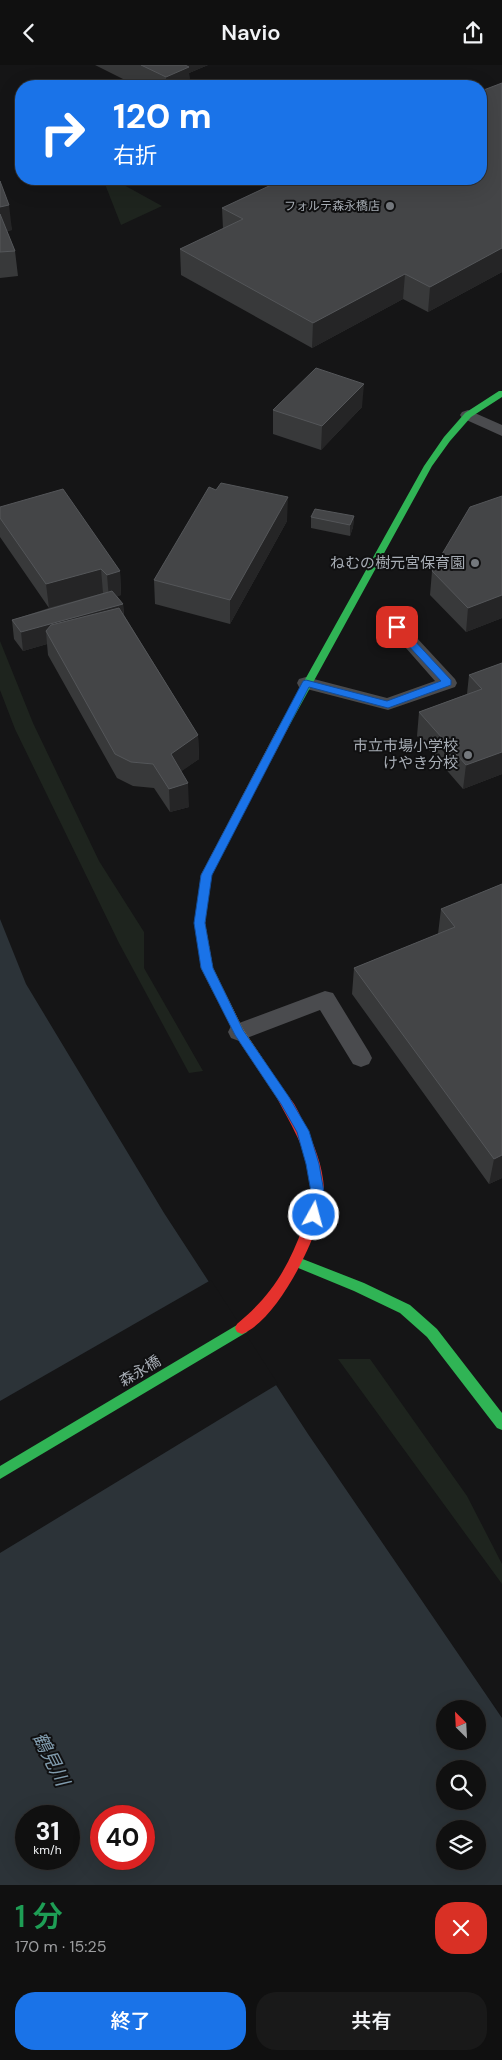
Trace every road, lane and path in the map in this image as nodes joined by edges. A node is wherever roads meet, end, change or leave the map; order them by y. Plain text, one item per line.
1 (502, 393) edge
2 (468, 415) junction
3 (502, 431) edge
4 (397, 627) dead end
5 (306, 683) junction
6 (239, 1032) junction
7 (361, 1058) dead end
8 (295, 1261) junction
9 (502, 1424) edge
10 (0, 1473) edge

1 - 2 street, 森永橋
2 - 3 lane
2 - 5 street, 森永橋
4 - 5 lane
5 - 6 street, 森永橋
6 - 7 lane
6 - 8 street, 森永橋
8 - 9 street
8 - 10 street, 森永橋

